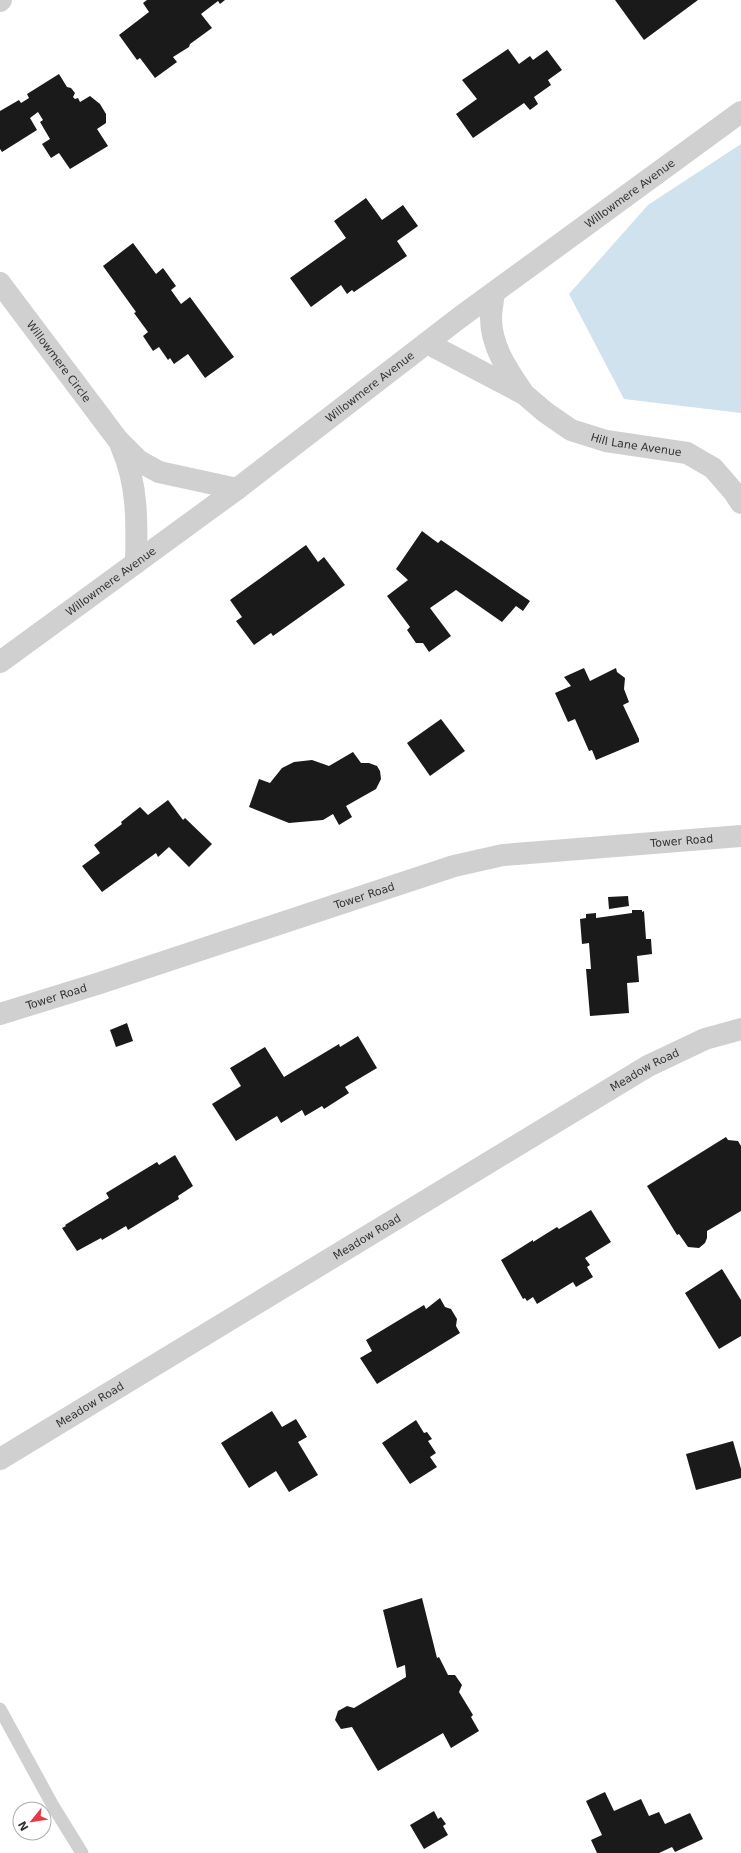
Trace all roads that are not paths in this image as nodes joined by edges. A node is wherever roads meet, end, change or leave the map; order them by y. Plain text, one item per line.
1 (741, 112) edge
2 (0, 283) edge
3 (494, 293) junction
4 (427, 344) junction
5 (524, 394) junction
6 (118, 440) junction
7 (237, 489) junction
8 (741, 503) edge
9 (136, 562) junction
10 (0, 662) edge
11 (741, 836) edge
12 (0, 1014) edge
13 (741, 1030) edge
14 (0, 1459) edge
15 (0, 1709) edge
16 (82, 1853) edge

1 - 3 street, Willowmere Avenue
2 - 6 street, Willowmere Circle
3 - 4 street, Willowmere Avenue
3 - 5 street, Hill Lane Avenue
4 - 5 street, Hill Lane Avenue
4 - 7 street, Willowmere Avenue
5 - 8 street, Hill Lane Avenue
6 - 7 street, Willowmere Circle
6 - 9 street, Willowmere Circle
7 - 9 street, Willowmere Avenue
9 - 10 street, Willowmere Avenue
11 - 12 street, Tower Road
13 - 14 street, Meadow Road
15 - 16 lane

